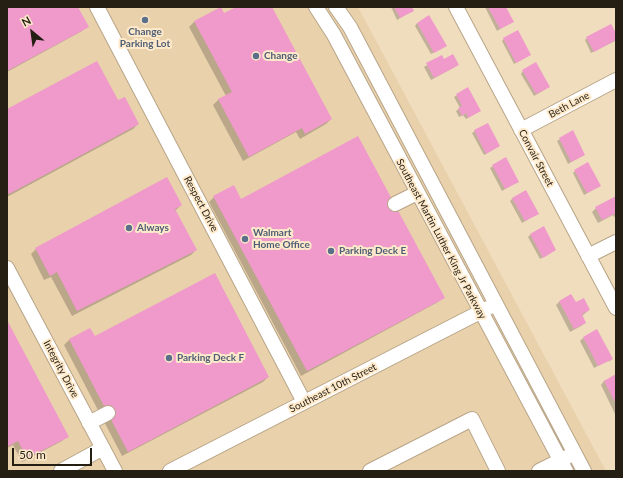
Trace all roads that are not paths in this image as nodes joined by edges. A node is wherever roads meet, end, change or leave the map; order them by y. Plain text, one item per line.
1 (97, 7) edge
2 (316, 7) edge
3 (336, 7) edge
4 (456, 7) edge
5 (616, 80) edge
6 (521, 130) junction
7 (417, 193) junction
8 (395, 204) dead end
9 (616, 242) edge
10 (588, 256) junction
11 (7, 268) edge
12 (495, 305) junction
13 (616, 308) edge
14 (480, 312) junction
15 (304, 402) junction
16 (108, 413) dead end
17 (89, 423) junction
18 (103, 448) junction
19 (574, 453) junction
20 (563, 466) edge
21 (61, 471) edge
22 (115, 471) edge
23 (170, 471) edge
24 (370, 471) edge
25 (498, 471) edge
26 (539, 471) edge
27 (584, 471) edge

1 - 15 street, Respect Drive
2 - 7 street, Southeast Martin Luther King Jr Parkway
3 - 12 street, Southeast Martin Luther King Jr Parkway
4 - 6 street, Convair Street
5 - 6 street, Beth Lane
6 - 10 street, Convair Street
7 - 8 street
7 - 14 street, Southeast Martin Luther King Jr Parkway
9 - 10 street
10 - 13 street, Convair Street
11 - 17 street, Integrity Drive
12 - 14 street, Southeast 10th Street
12 - 19 street, Southeast Martin Luther King Jr Parkway
14 - 15 street, Southeast 10th Street
14 - 20 street, Southeast Martin Luther King Jr Parkway
15 - 23 street, Southeast 10th Street
16 - 17 street
17 - 18 street, Integrity Drive
18 - 21 street
18 - 22 street, Integrity Drive
19 - 20 street
19 - 27 street, Southeast Martin Luther King Jr Parkway
20 - 26 street
24 - 25 street

